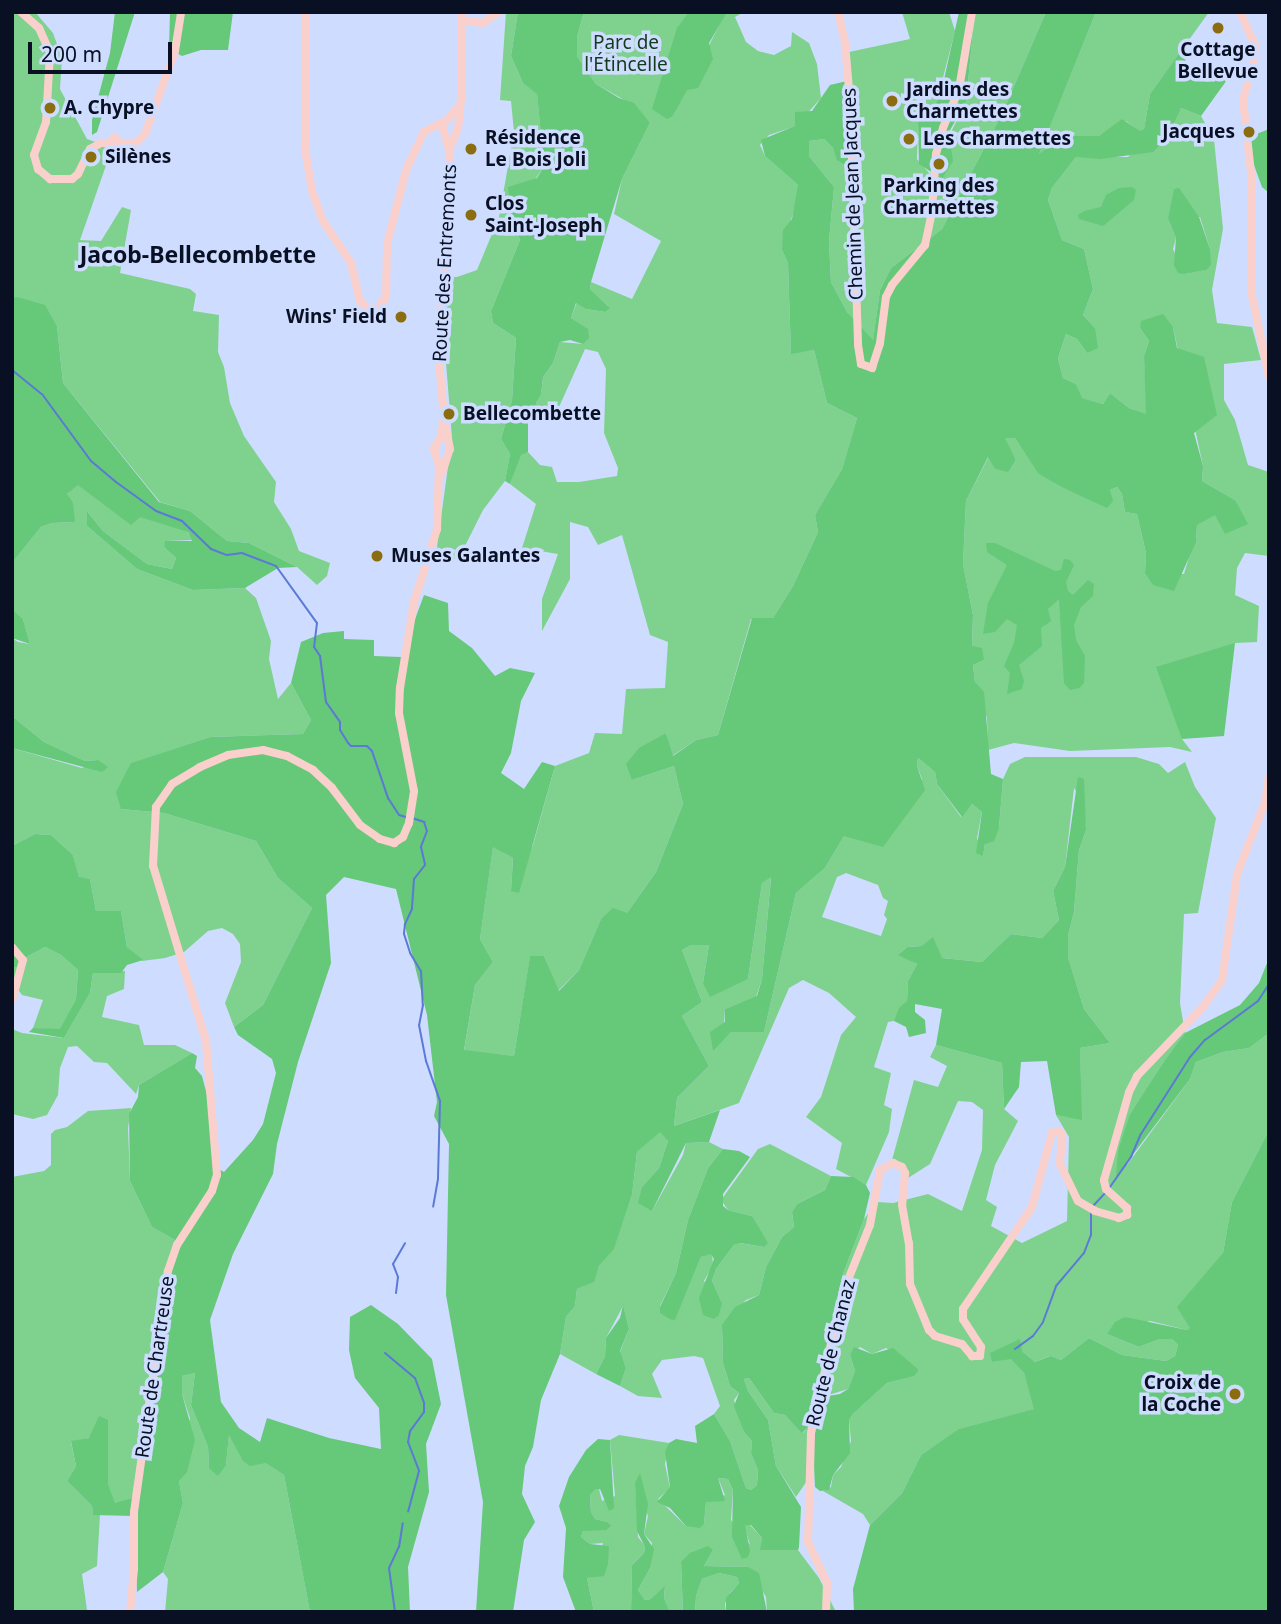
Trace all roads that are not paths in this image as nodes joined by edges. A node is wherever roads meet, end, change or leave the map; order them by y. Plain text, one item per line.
1 (21, 12) edge
2 (181, 12) edge
3 (305, 12) edge
4 (499, 12) edge
5 (838, 12) edge
6 (972, 12) edge
7 (1240, 12) edge
8 (461, 16) edge
9 (459, 106) junction
10 (457, 124) junction
11 (444, 127) junction
12 (455, 133) junction
13 (449, 150) junction
14 (1269, 377) edge
15 (444, 418) junction
16 (438, 443) junction
17 (448, 444) junction
18 (437, 455) junction
19 (447, 456) junction
20 (438, 492) junction
21 (1269, 777) edge
22 (156, 807) joint
23 (12, 947) edge
24 (12, 1001) edge
25 (130, 1612) edge
26 (827, 1612) edge

1 - 2 street
3 - 11 street
4 - 8 street
5 - 6 street, Chemin de Jean Jacques
7 - 14 street
8 - 9 street, Route des Entremonts
9 - 10 street, Route des Entremonts
9 - 11 street
10 - 11 street
10 - 12 street, Route des Entremonts
11 - 12 street
11 - 13 street, Route des Entremonts
12 - 13 street, Route des Entremonts
13 - 15 street, Route des Entremonts
15 - 16 street, Route des Entremonts
15 - 17 street, Route des Entremonts
16 - 17 street
16 - 18 street, Route des Entremonts
17 - 19 street, Route des Entremonts
18 - 19 street
18 - 20 street, Route des Entremonts
19 - 20 street, Route des Entremonts
20 - 22 street, Route des Entremonts
21 - 26 street, Route de Chanaz
22 - 25 street, Route de Chartreuse
23 - 24 street

